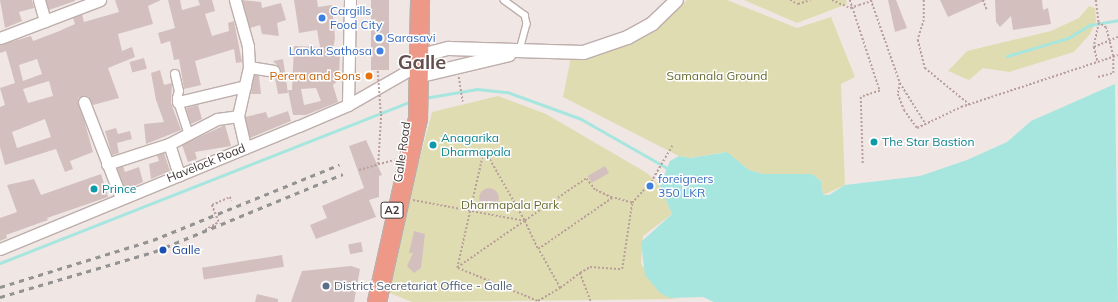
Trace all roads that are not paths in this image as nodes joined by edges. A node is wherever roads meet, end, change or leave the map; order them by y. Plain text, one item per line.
1 (39, 0) edge
2 (100, 0) edge
3 (235, 0) edge
4 (350, 0) edge
5 (409, 0) edge
6 (420, 0) edge
7 (504, 0) edge
8 (676, 0) edge
9 (45, 21) junction
10 (0, 38) edge
11 (519, 52) junction
12 (249, 67) junction
13 (418, 68) junction
14 (274, 71) dead end
15 (175, 74) dead end
16 (245, 86) junction
17 (84, 102) dead end
18 (178, 102) junction
19 (348, 104) junction
20 (238, 116) junction
21 (413, 118) junction
22 (188, 132) junction
23 (169, 144) junction
24 (245, 147) junction
25 (107, 164) junction
26 (179, 175) junction
27 (121, 198) junction
28 (0, 249) edge
29 (369, 302) edge
30 (377, 302) edge

1 - 9 street
2 - 9 street
3 - 12 street
4 - 19 street
5 - 13 highway, A2
6 - 13 highway, A2
7 - 11 lane
8 - 11 street
9 - 10 street
11 - 13 street
11 - 13 street
12 - 14 street
12 - 16 street
13 - 19 street, Havelock Road
13 - 21 highway, Galle Road / A2
15 - 18 street
16 - 18 street
16 - 20 street
17 - 25 street
18 - 22 street
19 - 24 street, Havelock Road
20 - 22 street
20 - 24 street
21 - 29 highway, Galle Road / A2
21 - 30 highway, Galle Road / A2
22 - 23 street
23 - 25 street
23 - 26 street
24 - 26 street, Havelock Road
25 - 27 street
26 - 27 street, Havelock Road
27 - 28 street, Havelock Road

